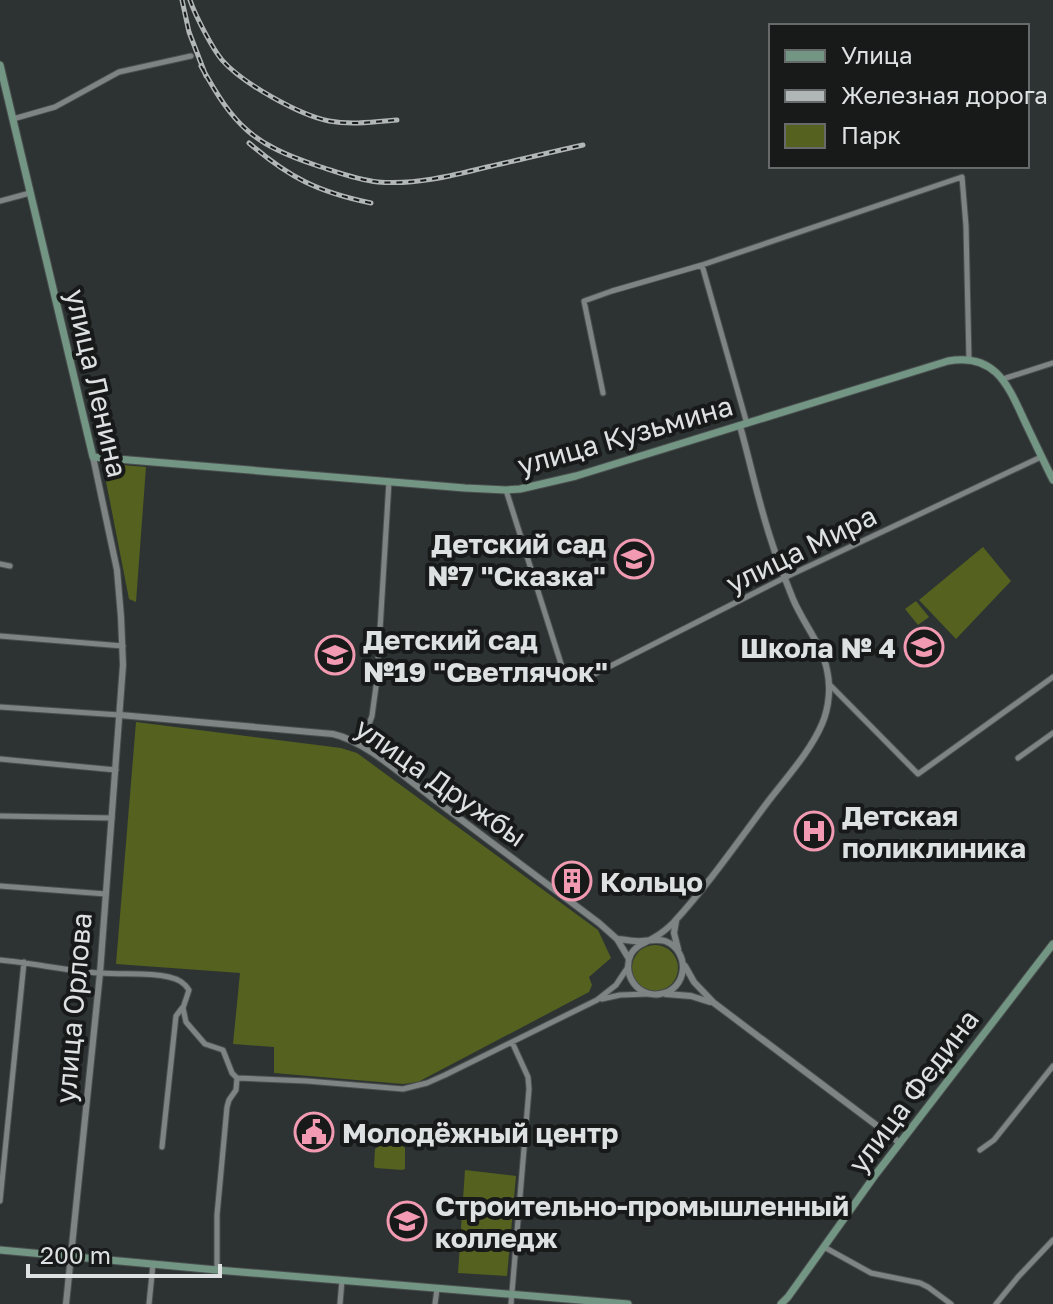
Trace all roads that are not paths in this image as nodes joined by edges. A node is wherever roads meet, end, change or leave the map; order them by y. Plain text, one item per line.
1 (191, 56) dead end
2 (0, 65) edge
3 (2, 84) edge
4 (12, 119) junction
5 (30, 193) junction
6 (0, 201) edge
7 (702, 265) junction
8 (969, 360) junction
9 (1053, 363) edge
10 (1003, 379) junction
11 (603, 393) dead end
12 (743, 425) junction
13 (93, 457) junction
14 (1041, 457) junction
15 (389, 480) junction
16 (1053, 480) edge
17 (506, 490) junction
18 (0, 564) edge
19 (10, 566) dead end
20 (786, 577) junction
21 (0, 636) edge
22 (123, 646) junction
23 (1053, 677) edge
24 (829, 683) junction
25 (0, 707) edge
26 (120, 715) junction
27 (1053, 733) edge
28 (356, 742) junction
29 (1018, 758) dead end
30 (0, 759) edge
31 (116, 770) junction
32 (0, 816) edge
33 (112, 818) junction
34 (0, 886) edge
35 (106, 894) junction
36 (676, 919) junction
37 (617, 939) junction
38 (650, 940) junction
39 (1053, 944) edge
40 (681, 956) junction
41 (0, 960) edge
42 (24, 962) junction
43 (629, 963) junction
44 (100, 973) junction
45 (651, 994) junction
46 (664, 994) junction
47 (597, 1000) junction
48 (714, 1003) junction
49 (183, 1008) junction
50 (512, 1042) junction
51 (1053, 1066) edge
52 (237, 1078) junction
53 (900, 1143) junction
54 (162, 1147) dead end
55 (980, 1150) dead end
56 (0, 1201) edge
57 (1053, 1240) edge
58 (824, 1247) junction
59 (0, 1250) edge
60 (70, 1256) junction
61 (153, 1264) junction
62 (217, 1270) junction
63 (342, 1280) junction
64 (437, 1289) junction
65 (511, 1300) edge
66 (66, 1304) edge
67 (149, 1304) edge
68 (340, 1304) edge
69 (435, 1304) edge
70 (628, 1304) edge
71 (781, 1304) edge
72 (951, 1304) edge
73 (996, 1304) edge

1 - 4 street
2 - 3 main road, улица Ленина
3 - 4 main road, улица Ленина
4 - 5 main road, улица Ленина
5 - 6 street
5 - 13 main road, улица Ленина
7 - 8 street
7 - 11 street
7 - 12 street
8 - 10 main road
8 - 12 main road, улица Кузьмина
9 - 10 street
10 - 14 main road
12 - 17 main road, улица Кузьмина
12 - 20 street
13 - 15 main road, улица Кузьмина
13 - 22 street, улица Ленина
14 - 16 main road
14 - 20 street, улица Мира
15 - 17 main road, улица Кузьмина
15 - 28 street
17 - 20 street, улица Мира
18 - 19 street
20 - 24 street
21 - 22 street
22 - 26 street, улица Ленина
23 - 24 street
24 - 36 street
25 - 26 street
26 - 28 street, улица Дружбы
26 - 31 street, улица Орлова
27 - 29 street
28 - 37 street, улица Дружбы
30 - 31 street
31 - 33 street, улица Орлова
32 - 33 street
33 - 35 street, улица Орлова
34 - 35 street
35 - 44 street, улица Орлова
36 - 38 street
36 - 40 street
37 - 38 street
37 - 43 street
38 - 40 street
38 - 43 street
39 - 53 main road, улица Федина
40 - 46 street
40 - 48 street
41 - 42 street
42 - 44 street
42 - 56 street
43 - 45 street
43 - 47 street
44 - 49 street
44 - 60 street, улица Орлова
45 - 46 street
45 - 47 street
46 - 48 street
47 - 50 street
48 - 53 street
49 - 52 street
49 - 54 street
50 - 52 street
50 - 65 street
51 - 55 street
52 - 62 street
53 - 58 main road, улица Федина
57 - 73 street
58 - 71 main road, улица Федина
58 - 72 street
59 - 60 main road
60 - 61 main road
60 - 66 street, улица Орлова
61 - 62 main road
61 - 67 street
62 - 63 main road
63 - 64 main road
63 - 68 street
64 - 65 main road
64 - 69 street
65 - 70 main road

